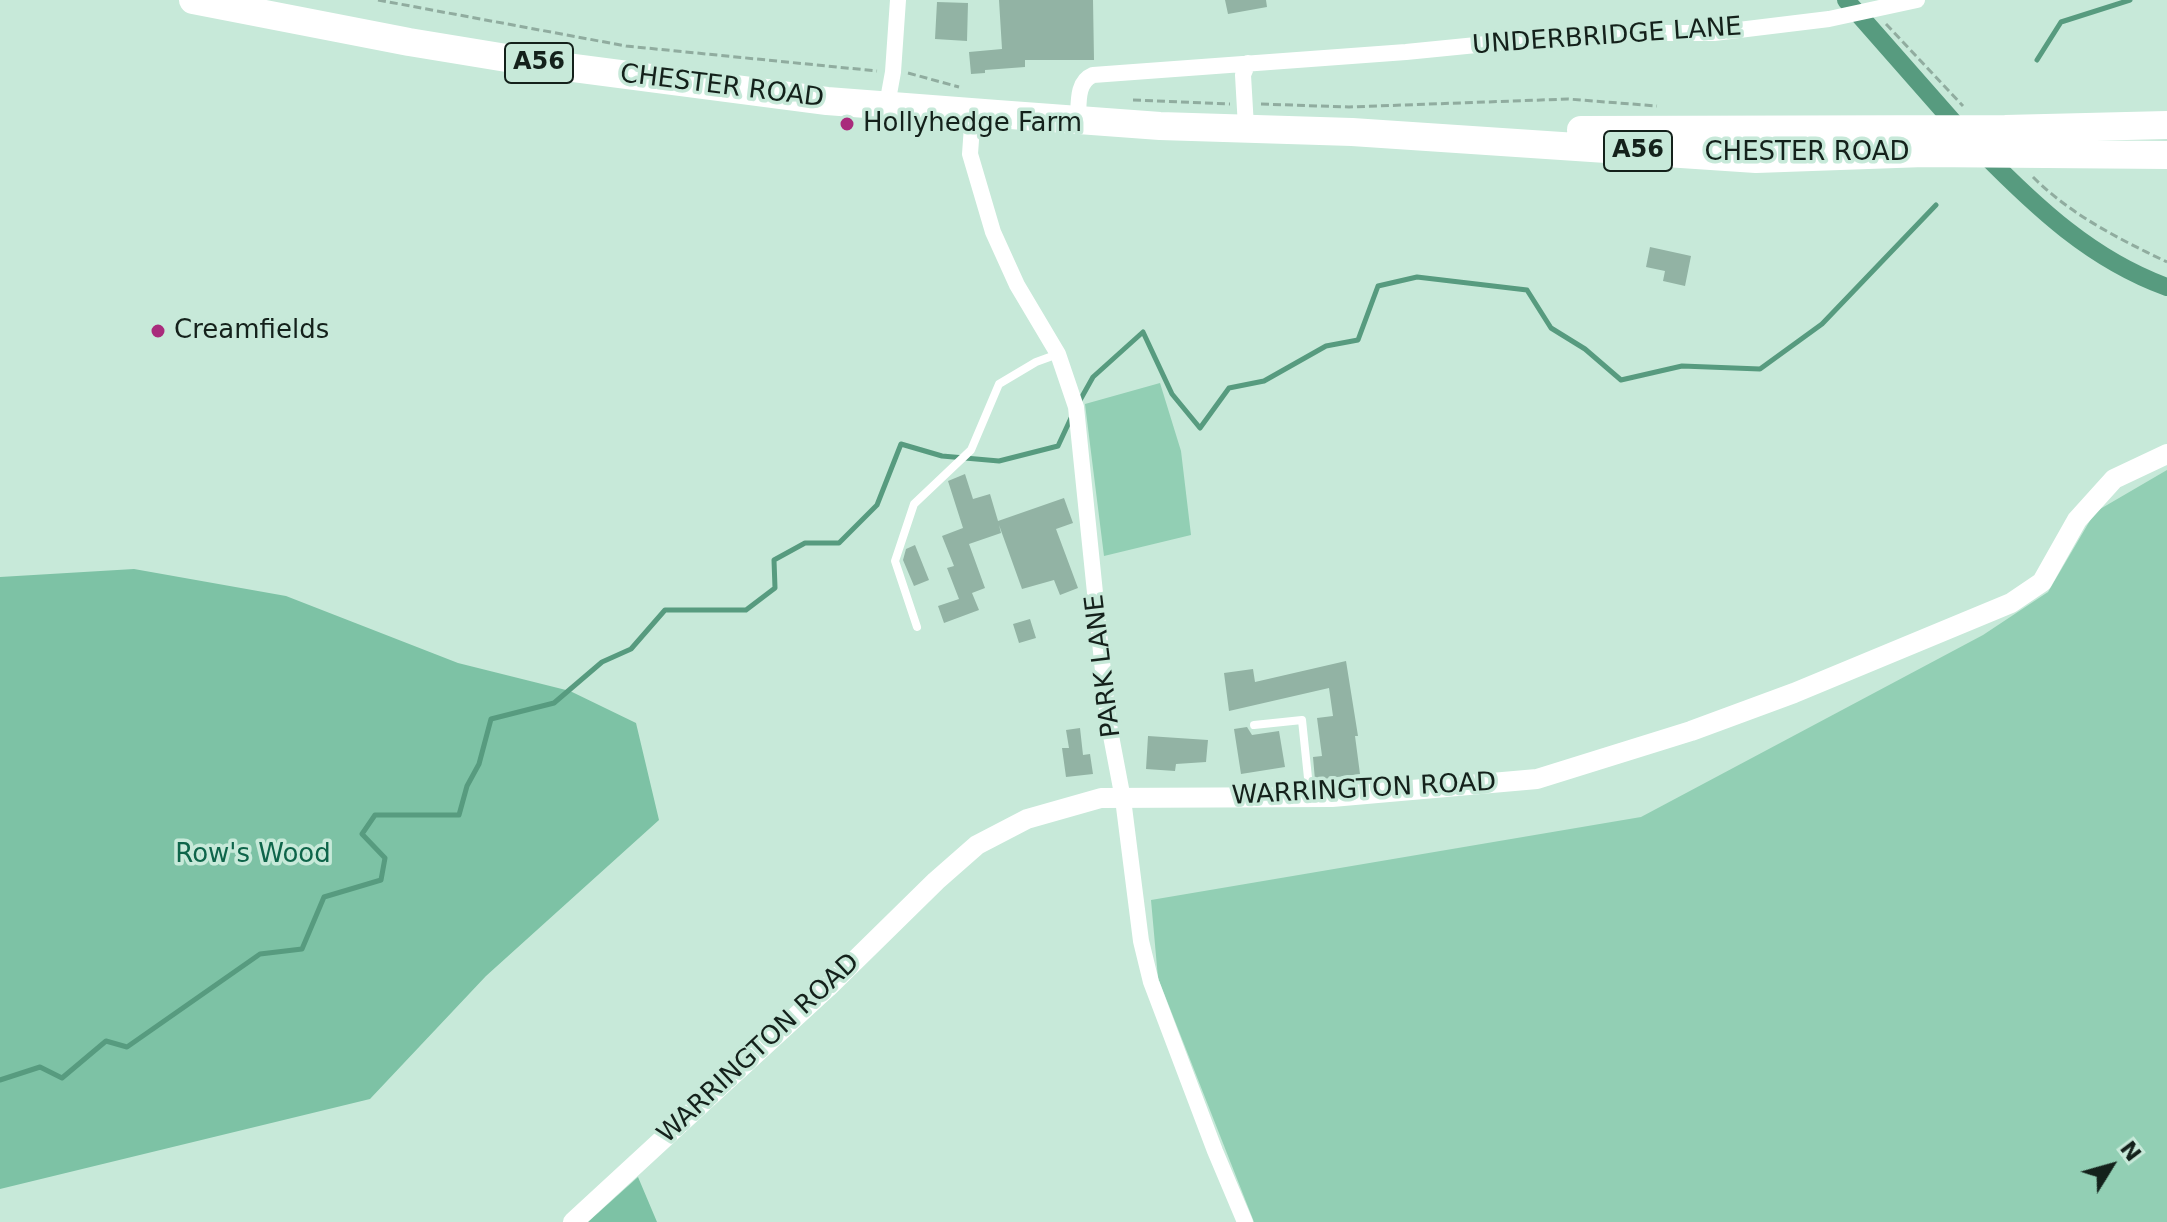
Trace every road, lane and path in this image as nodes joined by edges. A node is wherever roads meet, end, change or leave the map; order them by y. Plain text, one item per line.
1 (193, 0) edge
2 (378, 0) edge
3 (898, 0) edge
4 (1917, 0) edge
5 (1248, 63) junction
6 (881, 71) dead end
7 (1124, 100) dead end
8 (1225, 104) dead end
9 (1269, 104) dead end
10 (887, 105) junction
11 (1658, 106) dead end
12 (973, 112) junction
13 (1078, 120) junction
14 (2167, 125) edge
15 (1246, 127) junction
16 (1352, 132) junction
17 (2167, 155) edge
18 (1058, 354) junction
19 (2167, 454) edge
20 (917, 627) dead end
21 (1254, 725) dead end
22 (1310, 798) junction
23 (1123, 799) junction
24 (573, 1222) edge
25 (1245, 1222) edge

1 - 10 highway, CHESTER ROAD / A56
2 - 6 path
3 - 10 street
4 - 5 street, UNDERBRIDGE LANE
5 - 13 street, UNDERBRIDGE LANE
5 - 15 street
7 - 8 path
9 - 11 path
10 - 12 highway, CHESTER ROAD / A56
12 - 13 highway, CHESTER ROAD / A56
12 - 18 street, PARK LANE
13 - 15 highway, CHESTER ROAD / A56
14 - 16 highway, CHESTER ROAD / A56
15 - 16 highway, CHESTER ROAD / A56
16 - 17 highway, CHESTER ROAD / A56
18 - 20 lane
18 - 23 street, PARK LANE
19 - 22 street, WARRINGTON ROAD
21 - 22 lane
22 - 23 street, WARRINGTON ROAD
23 - 24 street, WARRINGTON ROAD
23 - 25 street, PARK LANE

